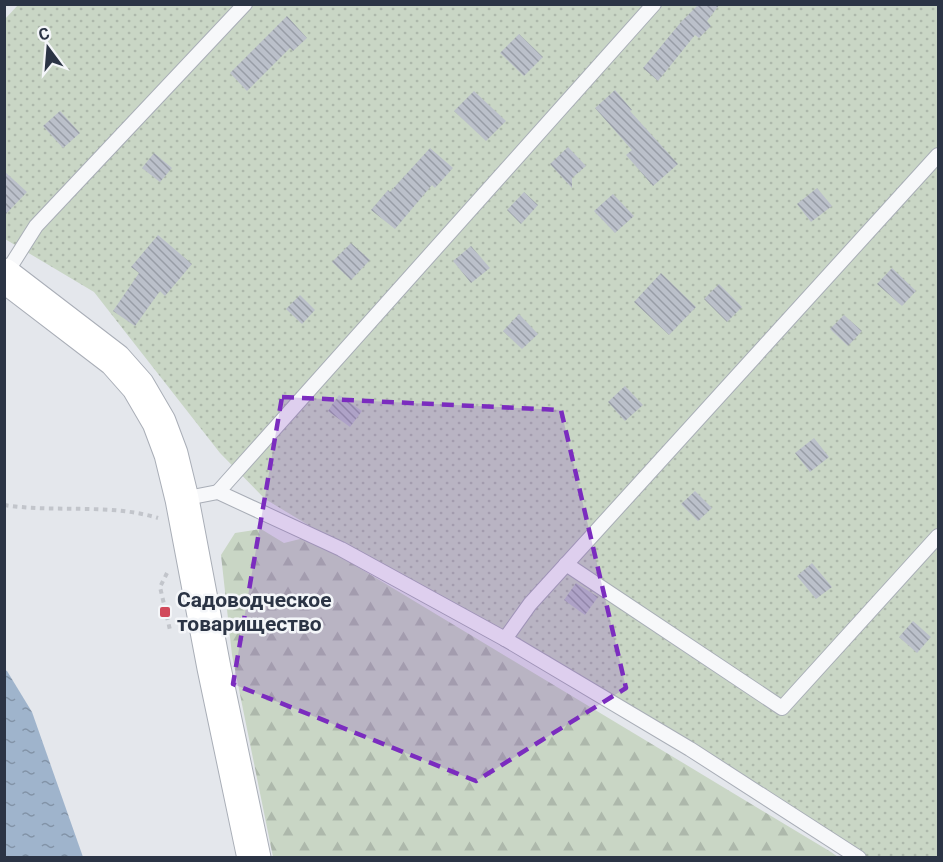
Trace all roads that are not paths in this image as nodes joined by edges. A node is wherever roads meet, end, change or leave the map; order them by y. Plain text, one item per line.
1 (245, 4) edge
2 (654, 4) edge
3 (939, 155) edge
4 (5, 275) edge
5 (218, 492) junction
6 (175, 510) junction
7 (939, 536) edge
8 (566, 564) junction
9 (505, 639) junction
10 (254, 858) edge
11 (859, 858) edge

1 - 4 lane
2 - 5 lane
3 - 8 lane
4 - 6 street
5 - 6 lane
5 - 9 lane
6 - 10 street
7 - 8 lane
8 - 9 lane
9 - 11 lane

